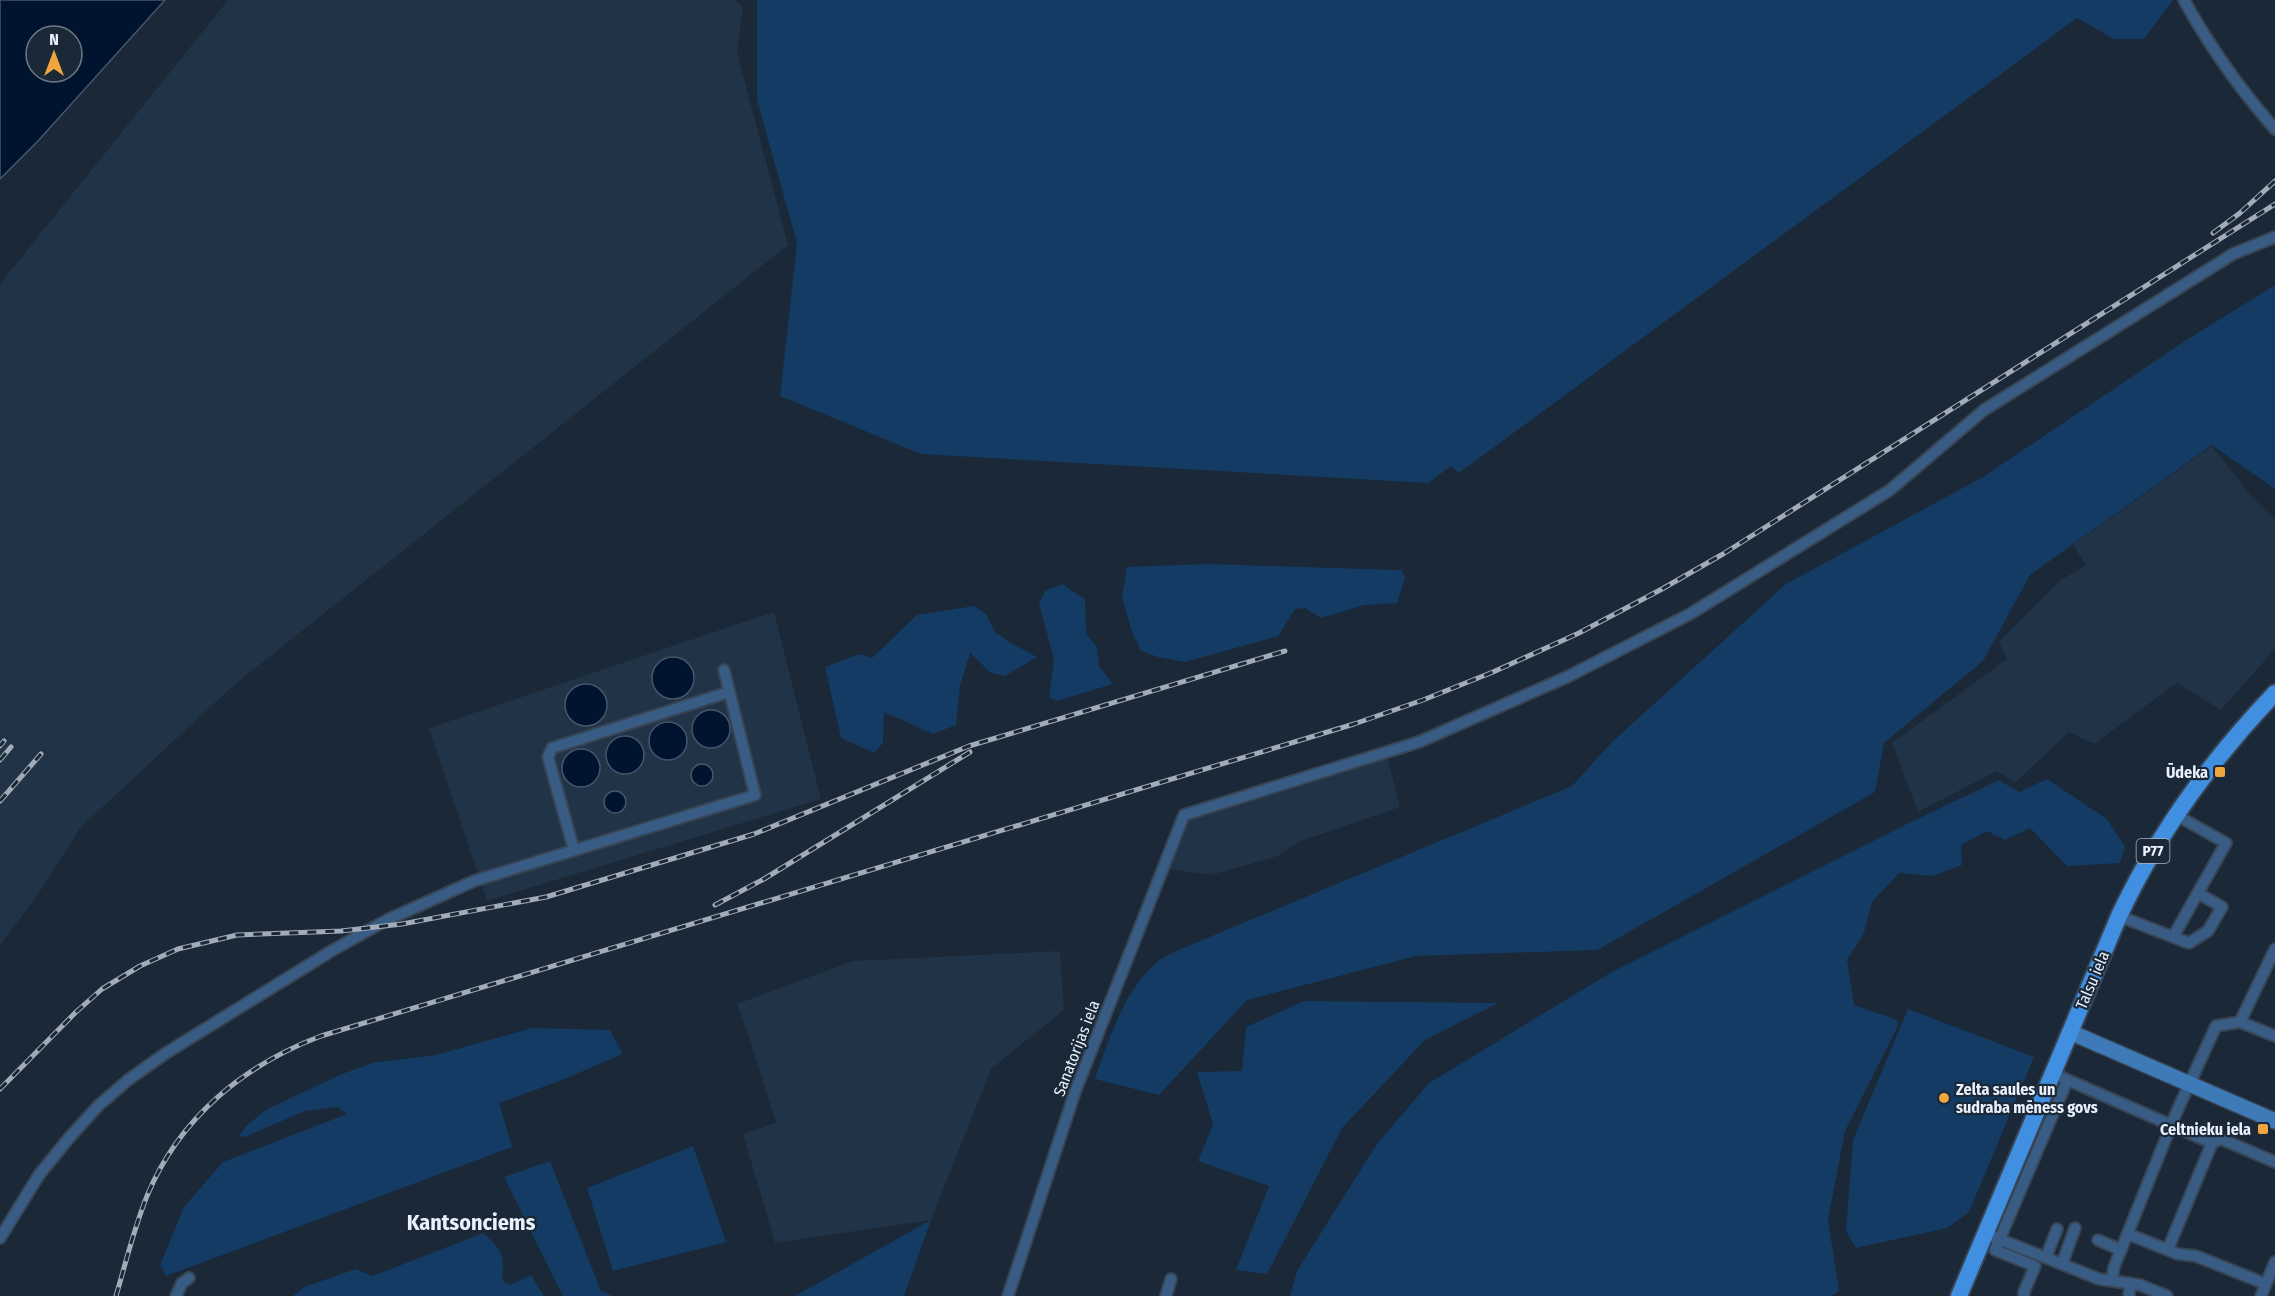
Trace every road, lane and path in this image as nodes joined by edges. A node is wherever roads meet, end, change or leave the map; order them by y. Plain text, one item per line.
1 (2184, 0) edge
2 (2275, 129) edge
3 (2275, 237) edge
4 (724, 670) dead end
5 (729, 693) junction
6 (2275, 693) edge
7 (2176, 815) junction
8 (574, 850) junction
9 (2198, 892) junction
10 (2119, 916) junction
11 (2173, 937) junction
12 (2275, 949) edge
13 (2270, 973) edge
14 (2240, 1022) junction
15 (2070, 1032) junction
16 (2275, 1036) edge
17 (2060, 1077) junction
18 (2189, 1084) junction
19 (2275, 1121) edge
20 (2172, 1125) junction
21 (2212, 1143) junction
22 (2275, 1162) edge
23 (2075, 1228) dead end
24 (2057, 1229) dead end
25 (2128, 1234) junction
26 (1992, 1237) junction
27 (0, 1238) edge
28 (2098, 1240) dead end
29 (2168, 1249) junction
30 (2121, 1250) junction
31 (2040, 1259) junction
32 (2275, 1262) edge
33 (2062, 1264) junction
34 (189, 1278) dead end
35 (1172, 1279) dead end
36 (2112, 1280) junction
37 (2130, 1283) junction
38 (2266, 1284) junction
39 (176, 1296) edge
40 (1008, 1296) edge
41 (1166, 1296) edge
42 (1959, 1296) edge
43 (2024, 1296) edge
44 (2129, 1296) edge
45 (2167, 1296) edge
46 (2261, 1296) edge

1 - 2 street
3 - 40 street, Sanatorijas iela
4 - 5 street
5 - 8 street
5 - 8 street
6 - 7 main road, Talsu iela / P77
7 - 9 street
7 - 10 main road, Talsu iela / P77
8 - 27 street
9 - 11 street
9 - 11 street
10 - 11 street
10 - 15 main road, Talsu iela / P77
12 - 13 street
13 - 14 street
14 - 16 street
14 - 18 street
15 - 17 main road, Talsu iela / P77
15 - 18 street
17 - 20 street
17 - 26 main road, Talsu iela / P77
18 - 19 street
18 - 20 street
20 - 21 street
20 - 25 street
21 - 22 street
21 - 29 street
23 - 33 street
24 - 31 street
25 - 29 street
25 - 30 street
26 - 31 street
26 - 42 main road, Talsu iela / P77
28 - 30 street
29 - 38 street
30 - 36 street
31 - 33 street
31 - 43 street
32 - 38 street
33 - 36 street
34 - 39 street
35 - 41 street
36 - 37 street
37 - 44 street
37 - 45 street
38 - 46 street

